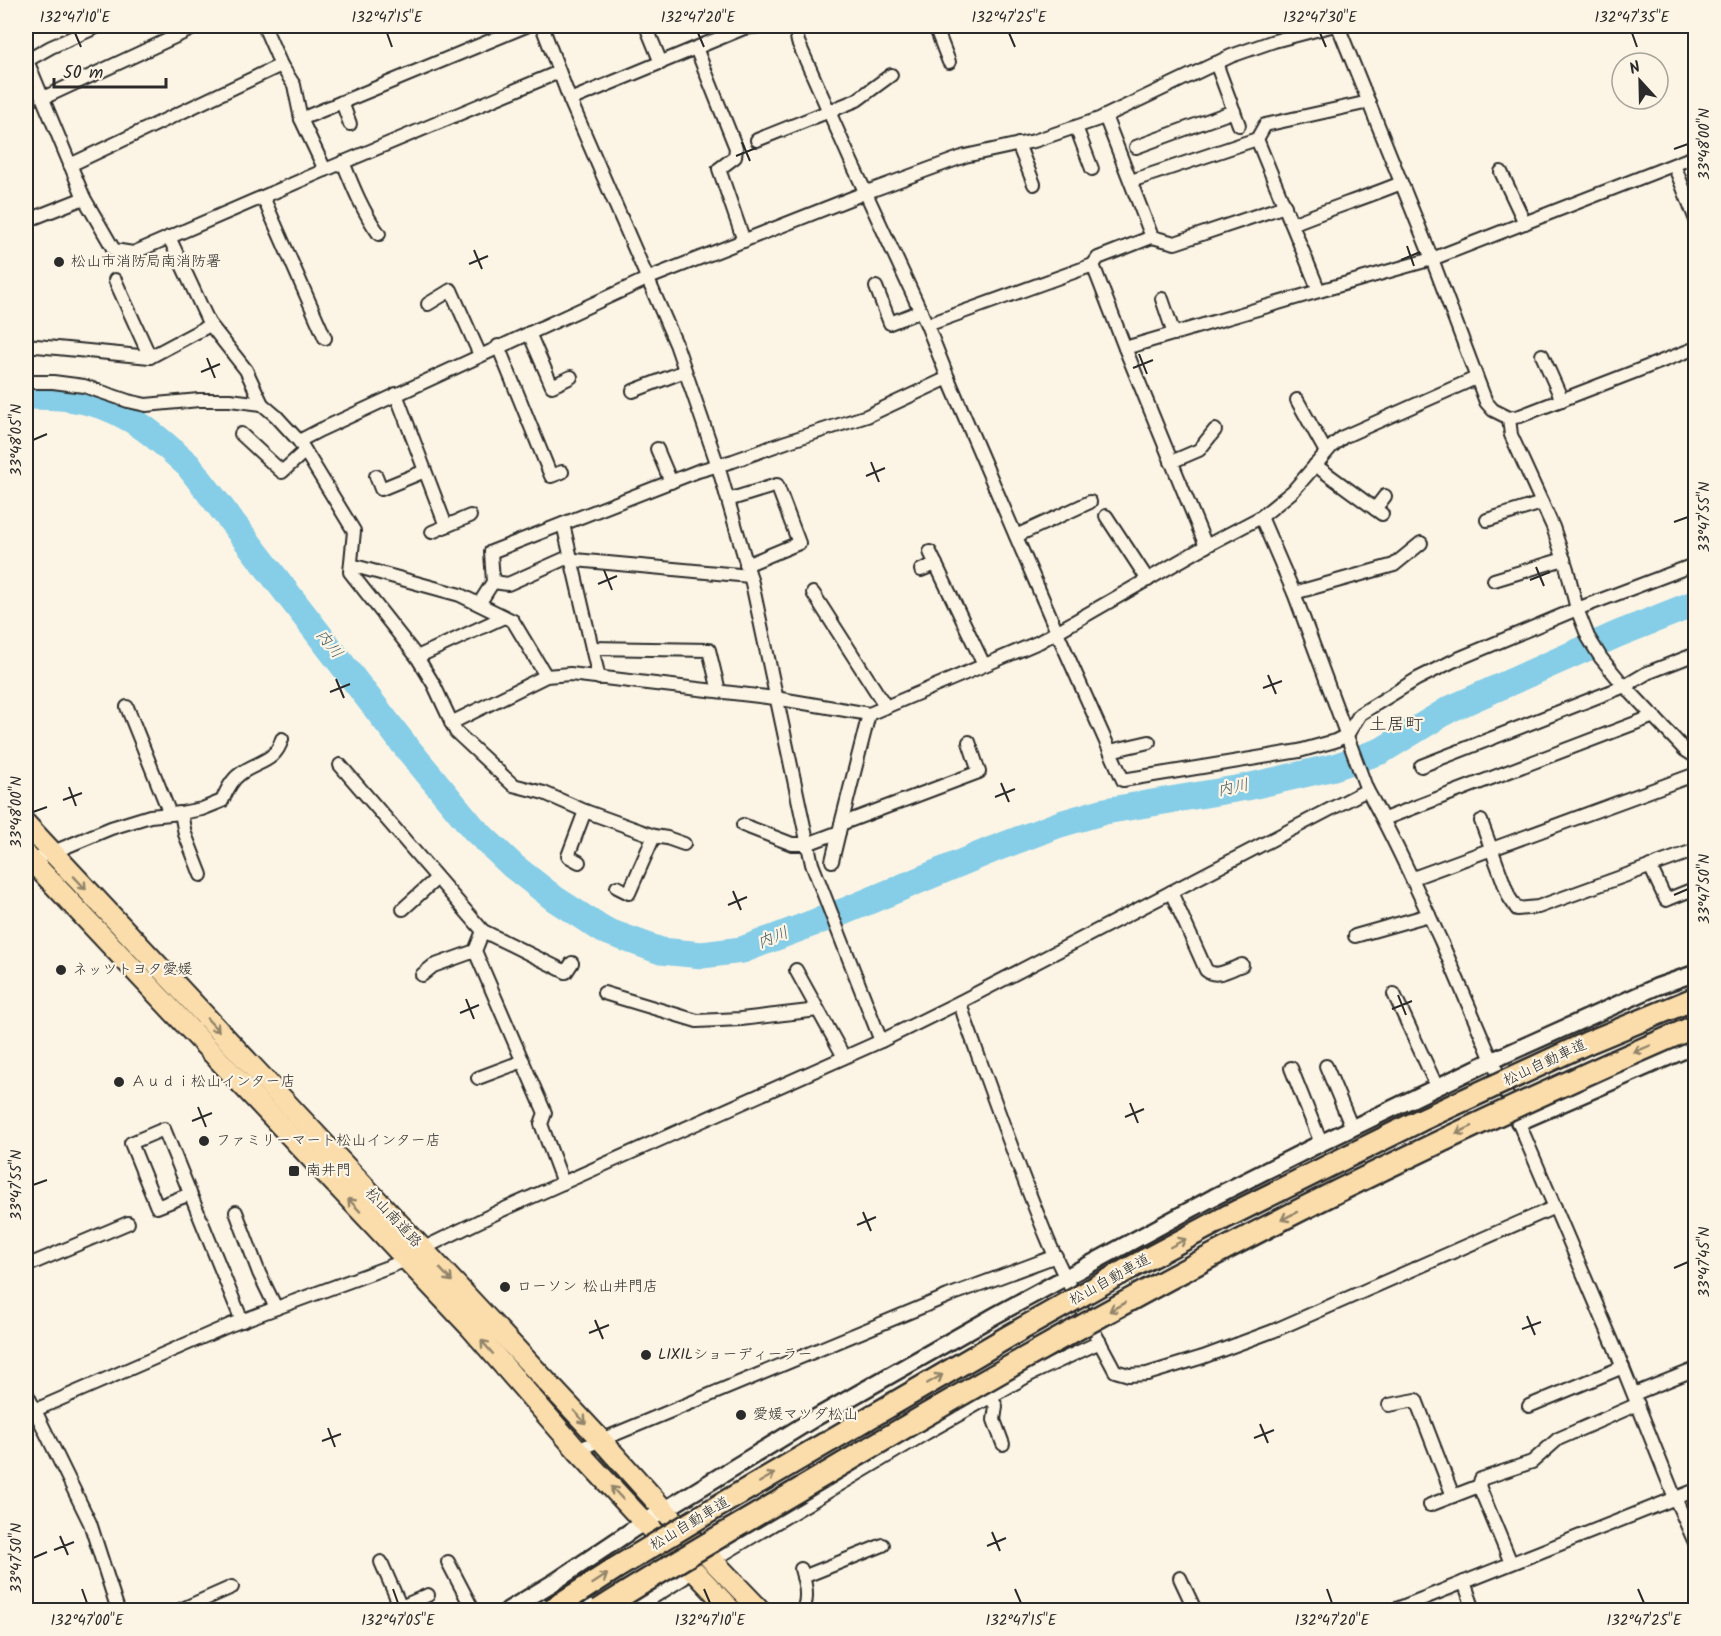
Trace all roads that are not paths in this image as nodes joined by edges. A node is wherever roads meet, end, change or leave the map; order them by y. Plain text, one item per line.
1 (99, 26) edge
2 (198, 26) edge
3 (264, 26) edge
4 (526, 26) edge
5 (542, 26) edge
6 (646, 26) edge
7 (759, 26) edge
8 (795, 26) edge
9 (935, 26) edge
10 (1331, 26) edge
11 (1338, 26) edge
12 (719, 32) edge
13 (696, 48) junction
14 (26, 60) edge
15 (949, 62) dead end
16 (661, 63) junction
17 (1216, 63) junction
18 (281, 65) junction
19 (559, 72) junction
20 (891, 75) dead end
21 (43, 98) junction
22 (570, 100) junction
23 (342, 102) junction
24 (1369, 102) junction
25 (1234, 111) junction
26 (829, 112) junction
27 (1105, 116) junction
28 (301, 119) junction
29 (350, 124) dead end
30 (1239, 125) dead end
31 (1076, 127) junction
32 (1257, 139) junction
33 (758, 140) dead end
34 (1018, 144) junction
35 (1136, 147) dead end
36 (1695, 156) edge
37 (344, 162) junction
38 (70, 165) junction
39 (1674, 165) junction
40 (1092, 169) dead end
41 (325, 170) junction
42 (1501, 172) dead end
43 (1131, 182) junction
44 (1401, 183) junction
45 (1034, 184) dead end
46 (867, 192) junction
47 (263, 197) junction
48 (84, 198) junction
49 (1285, 206) junction
50 (1695, 220) edge
51 (26, 221) edge
52 (1525, 223) junction
53 (1292, 224) junction
54 (379, 234) dead end
55 (169, 237) junction
56 (1152, 237) junction
57 (744, 241) junction
58 (1432, 259) junction
59 (1094, 265) junction
60 (649, 278) junction
61 (115, 280) dead end
62 (876, 287) dead end
63 (1319, 291) junction
64 (1162, 299) dead end
65 (428, 304) dead end
66 (921, 311) junction
67 (927, 325) junction
68 (210, 326) junction
69 (529, 333) junction
70 (1174, 334) junction
71 (325, 339) dead end
72 (26, 345) edge
73 (498, 346) junction
74 (1125, 348) junction
75 (1695, 348) edge
76 (480, 355) junction
77 (1542, 356) dead end
78 (150, 357) junction
79 (685, 371) junction
80 (571, 378) dead end
81 (948, 378) junction
82 (1476, 378) junction
83 (26, 382) edge
84 (633, 391) dead end
85 (396, 394) junction
86 (1297, 400) dead end
87 (1562, 400) junction
88 (262, 404) junction
89 (525, 413) junction
90 (513, 418) dead end
91 (1509, 418) junction
92 (1215, 430) dead end
93 (241, 434) dead end
94 (302, 446) junction
95 (657, 449) dead end
96 (1326, 452) junction
97 (1171, 462) junction
98 (1315, 465) junction
99 (718, 466) junction
100 (425, 471) junction
101 (562, 471) dead end
102 (376, 476) dead end
103 (670, 482) junction
104 (1385, 496) dead end
105 (728, 500) junction
106 (1090, 502) dead end
107 (1542, 503) junction
108 (471, 516) dead end
109 (1106, 516) dead end
110 (1261, 517) junction
111 (1487, 520) dead end
112 (563, 524) junction
113 (446, 526) junction
114 (432, 532) dead end
115 (1016, 536) junction
116 (1420, 543) dead end
117 (1206, 546) junction
118 (930, 552) dead end
119 (1564, 559) junction
120 (572, 560) junction
121 (936, 564) junction
122 (1695, 564) edge
123 (351, 566) junction
124 (921, 570) dead end
125 (748, 571) junction
126 (1148, 580) junction
127 (1494, 580) dead end
128 (493, 582) junction
129 (813, 593) dead end
130 (1294, 593) junction
131 (479, 604) junction
132 (1578, 612) junction
133 (504, 616) junction
134 (1057, 632) junction
135 (592, 648) junction
136 (1695, 654) edge
137 (417, 657) junction
138 (984, 665) junction
139 (546, 676) junction
140 (599, 678) junction
141 (1623, 683) junction
142 (719, 691) junction
143 (776, 698) junction
144 (127, 706) dead end
145 (886, 706) junction
146 (869, 714) junction
147 (1654, 716) junction
148 (451, 723) junction
149 (1348, 738) junction
150 (282, 739) dead end
151 (969, 742) dead end
152 (1149, 742) dead end
153 (1110, 751) junction
154 (1695, 757) edge
155 (340, 765) dead end
156 (1421, 766) dead end
157 (1695, 774) edge
158 (1366, 785) junction
159 (585, 811) junction
160 (175, 814) junction
161 (1384, 819) junction
162 (1481, 821) dead end
163 (26, 825) edge
164 (743, 825) dead end
165 (840, 828) junction
166 (654, 836) junction
167 (684, 844) dead end
168 (807, 844) junction
169 (1492, 849) junction
170 (1695, 850) edge
171 (51, 852) junction
172 (27, 860) edge
173 (832, 861) dead end
174 (579, 862) dead end
175 (1650, 866) junction
176 (201, 875) dead end
177 (437, 878) junction
178 (1413, 878) junction
179 (617, 887) dead end
180 (1695, 888) edge
181 (1171, 892) junction
182 (403, 909) dead end
183 (1429, 915) junction
184 (483, 931) junction
185 (1355, 936) dead end
186 (475, 951) junction
187 (572, 963) dead end
188 (1242, 965) dead end
189 (795, 970) dead end
190 (1695, 973) edge
191 (422, 975) dead end
192 (604, 993) dead end
193 (1394, 994) dead end
194 (1695, 998) edge
195 (960, 1002) junction
196 (818, 1010) junction
197 (1695, 1026) edge
198 (881, 1041) junction
199 (1695, 1045) edge
200 (844, 1057) junction
201 (523, 1061) junction
202 (1491, 1061) junction
203 (1326, 1066) dead end
204 (1291, 1068) dead end
205 (478, 1078) dead end
206 (1437, 1087) junction
207 (1519, 1122) junction
208 (1352, 1128) junction
209 (1320, 1143) junction
210 (563, 1183) junction
211 (190, 1194) junction
212 (1556, 1208) junction
213 (236, 1212) dead end
214 (128, 1223) dead end
215 (414, 1255) junction
216 (1056, 1256) junction
217 (26, 1266) edge
218 (1066, 1278) junction
219 (276, 1308) junction
220 (242, 1321) junction
221 (1100, 1342) junction
222 (1623, 1367) junction
223 (1695, 1369) edge
224 (26, 1392) edge
225 (990, 1397) junction
226 (1636, 1399) junction
227 (1389, 1405) dead end
228 (1529, 1406) dead end
229 (30, 1412) edge
230 (601, 1440) junction
231 (1003, 1444) dead end
232 (577, 1450) junction
233 (1479, 1486) junction
234 (1695, 1490) edge
235 (1453, 1496) junction
236 (1675, 1498) junction
237 (1430, 1505) dead end
238 (664, 1510) junction
239 (644, 1522) junction
240 (883, 1545) dead end
241 (1695, 1545) edge
242 (725, 1553) dead end
243 (381, 1562) dead end
244 (448, 1562) dead end
245 (1511, 1563) junction
246 (684, 1578) dead end
247 (1180, 1578) dead end
248 (1464, 1582) junction
249 (232, 1587) dead end
250 (428, 1595) dead end
251 (401, 1609) edge
252 (118, 1611) edge
253 (180, 1611) edge
254 (473, 1611) edge
255 (508, 1611) edge
256 (550, 1611) edge
257 (599, 1611) edge
258 (633, 1611) edge
259 (731, 1611) edge
260 (760, 1611) edge
261 (803, 1611) edge
262 (1195, 1611) edge
263 (1394, 1611) edge
264 (1474, 1611) edge

1 - 14 street
2 - 21 street
3 - 18 street
4 - 23 street
5 - 19 street
6 - 16 street
7 - 12 street
8 - 26 street
9 - 15 street
10 - 17 street
11 - 24 street
12 - 13 street
13 - 16 street
13 - 57 street
14 - 21 street
16 - 22 street
17 - 25 street
17 - 27 street
18 - 28 street
18 - 38 street
19 - 22 street
19 - 37 street
20 - 26 street
21 - 38 street
22 - 60 street
23 - 28 street
23 - 29 street
24 - 32 street
24 - 44 street
25 - 30 street
25 - 35 street
26 - 33 street
26 - 46 street
27 - 31 street
27 - 43 street
28 - 41 street
31 - 34 street
31 - 40 street
32 - 43 street
32 - 49 street
34 - 45 street
34 - 46 street
36 - 39 street
37 - 41 street
37 - 54 street
38 - 48 street
39 - 50 street
39 - 52 street
41 - 47 street
42 - 52 street
43 - 56 street
44 - 53 street
44 - 58 street
46 - 57 street
46 - 66 street
47 - 55 street
47 - 71 street
48 - 51 street
48 - 55 street
49 - 53 street
49 - 56 street
52 - 58 street
53 - 63 street
55 - 68 street
56 - 59 street
57 - 60 street
58 - 63 street
58 - 82 street
59 - 67 street
59 - 74 street
60 - 69 street
60 - 79 street
61 - 78 street
62 - 66 street
63 - 70 street
64 - 70 street
65 - 76 street
66 - 67 street
67 - 81 street
68 - 78 street
68 - 88 street
69 - 73 street
69 - 80 street
70 - 74 street
72 - 78 street
73 - 76 street
73 - 89 street
74 - 97 street
75 - 87 street
76 - 85 street
77 - 87 street
79 - 84 street
79 - 99 street
81 - 99 street
81 - 115 street
82 - 91 street
82 - 96 street
83 - 88 street
85 - 94 street
85 - 100 street
86 - 96 street
87 - 91 street
88 - 94 street
89 - 90 street
89 - 101 street
91 - 107 street
92 - 97 street
93 - 94 street
94 - 123 street
95 - 103 street
96 - 98 street
97 - 117 street
98 - 104 street
98 - 110 street
99 - 103 street
99 - 105 street
100 - 102 street
100 - 113 street
103 - 112 street
105 - 125 street
105 - 125 street
106 - 115 street
107 - 111 street
107 - 119 street
108 - 113 street
109 - 126 street
110 - 117 street
110 - 130 street
112 - 120 street
112 - 128 street
113 - 114 street
115 - 134 street
116 - 130 street
117 - 126 street
118 - 121 street
119 - 127 street
119 - 132 street
120 - 125 street
120 - 128 street
120 - 135 street
121 - 124 street
121 - 138 street
122 - 132 street
123 - 131 street
123 - 137 street
125 - 143 street
126 - 134 street
128 - 131 street
129 - 145 street
130 - 149 street
131 - 133 street
132 - 141 street
132 - 149 street
133 - 137 street
133 - 139 street
134 - 138 street
134 - 153 street
135 - 140 street
135 - 142 street
136 - 141 street
137 - 148 street
138 - 145 street
139 - 140 street
139 - 148 street
140 - 142 street
141 - 147 street
141 - 156 street
142 - 143 street
143 - 146 street
143 - 168 street
144 - 160 street
145 - 146 street
146 - 165 street
147 - 154 street
147 - 161 street
148 - 159 street
149 - 153 street
149 - 158 street
150 - 160 street
151 - 165 street
152 - 153 street
155 - 177 street
157 - 169 street
158 - 161 street
158 - 181 street
159 - 166 street
159 - 174 street
160 - 171 street
160 - 176 street
161 - 178 street
162 - 169 street
163 - 171 highway, 松山南道路
164 - 168 street
165 - 168 street
165 - 173 street
166 - 167 street
166 - 179 street
168 - 198 street
169 - 175 street
169 - 178 street
170 - 175 street
171 - 172 street
171 -> 215 highway, 松山南道路
215 -> 172 highway, 松山南道路
175 - 180 street
177 - 182 street
177 - 184 street
178 - 183 street
181 - 188 street
181 - 195 street
183 - 185 street
183 - 202 street
184 - 186 street
184 - 187 street
186 - 191 street
186 - 201 street
189 - 196 street
190 - 202 street
192 - 196 street
193 - 206 street
256 -> 194 highway, 松山自動車道, bridge
195 - 198 street
195 - 216 street
196 - 200 street
197 -> 257 highway, 松山自動車道, bridge
198 - 200 street
199 - 207 street
200 - 210 street
201 - 205 street
201 - 210 street
202 - 206 street
202 - 207 street
203 - 208 street
204 - 209 street
206 - 208 street
207 - 212 street
208 - 209 street
209 - 218 street
210 - 215 street
211 - 211 street
211 - 220 street
212 - 221 street
212 - 222 street
213 - 219 street
214 - 217 street
215 - 219 street
215 -> 230 highway, 松山南道路
232 -> 215 highway, 松山南道路
216 - 218 street
216 - 230 street
218 - 221 street
218 - 238 street
219 - 220 street
220 - 229 street
221 - 225 street
222 - 226 street
222 - 228 street
223 - 226 street
224 - 229 street
225 - 231 street
225 - 242 street
226 - 233 street
226 - 236 street
227 - 235 street
229 - 252 street
230 - 232 street
230 - 238 highway, 松山南道路
239 -> 232 highway, 松山南道路
233 - 235 street
233 - 245 street
234 - 236 street
235 - 237 street
236 - 241 street
236 - 245 street
238 - 239 street
238 - 260 highway, 松山南道路
239 - 255 street
239 - 259 highway, 松山南道路
240 - 261 street
243 - 251 street
244 - 254 street
245 - 248 street
246 - 258 street
247 - 262 street
248 - 263 street
248 - 264 street
249 - 253 street
250 - 251 street

